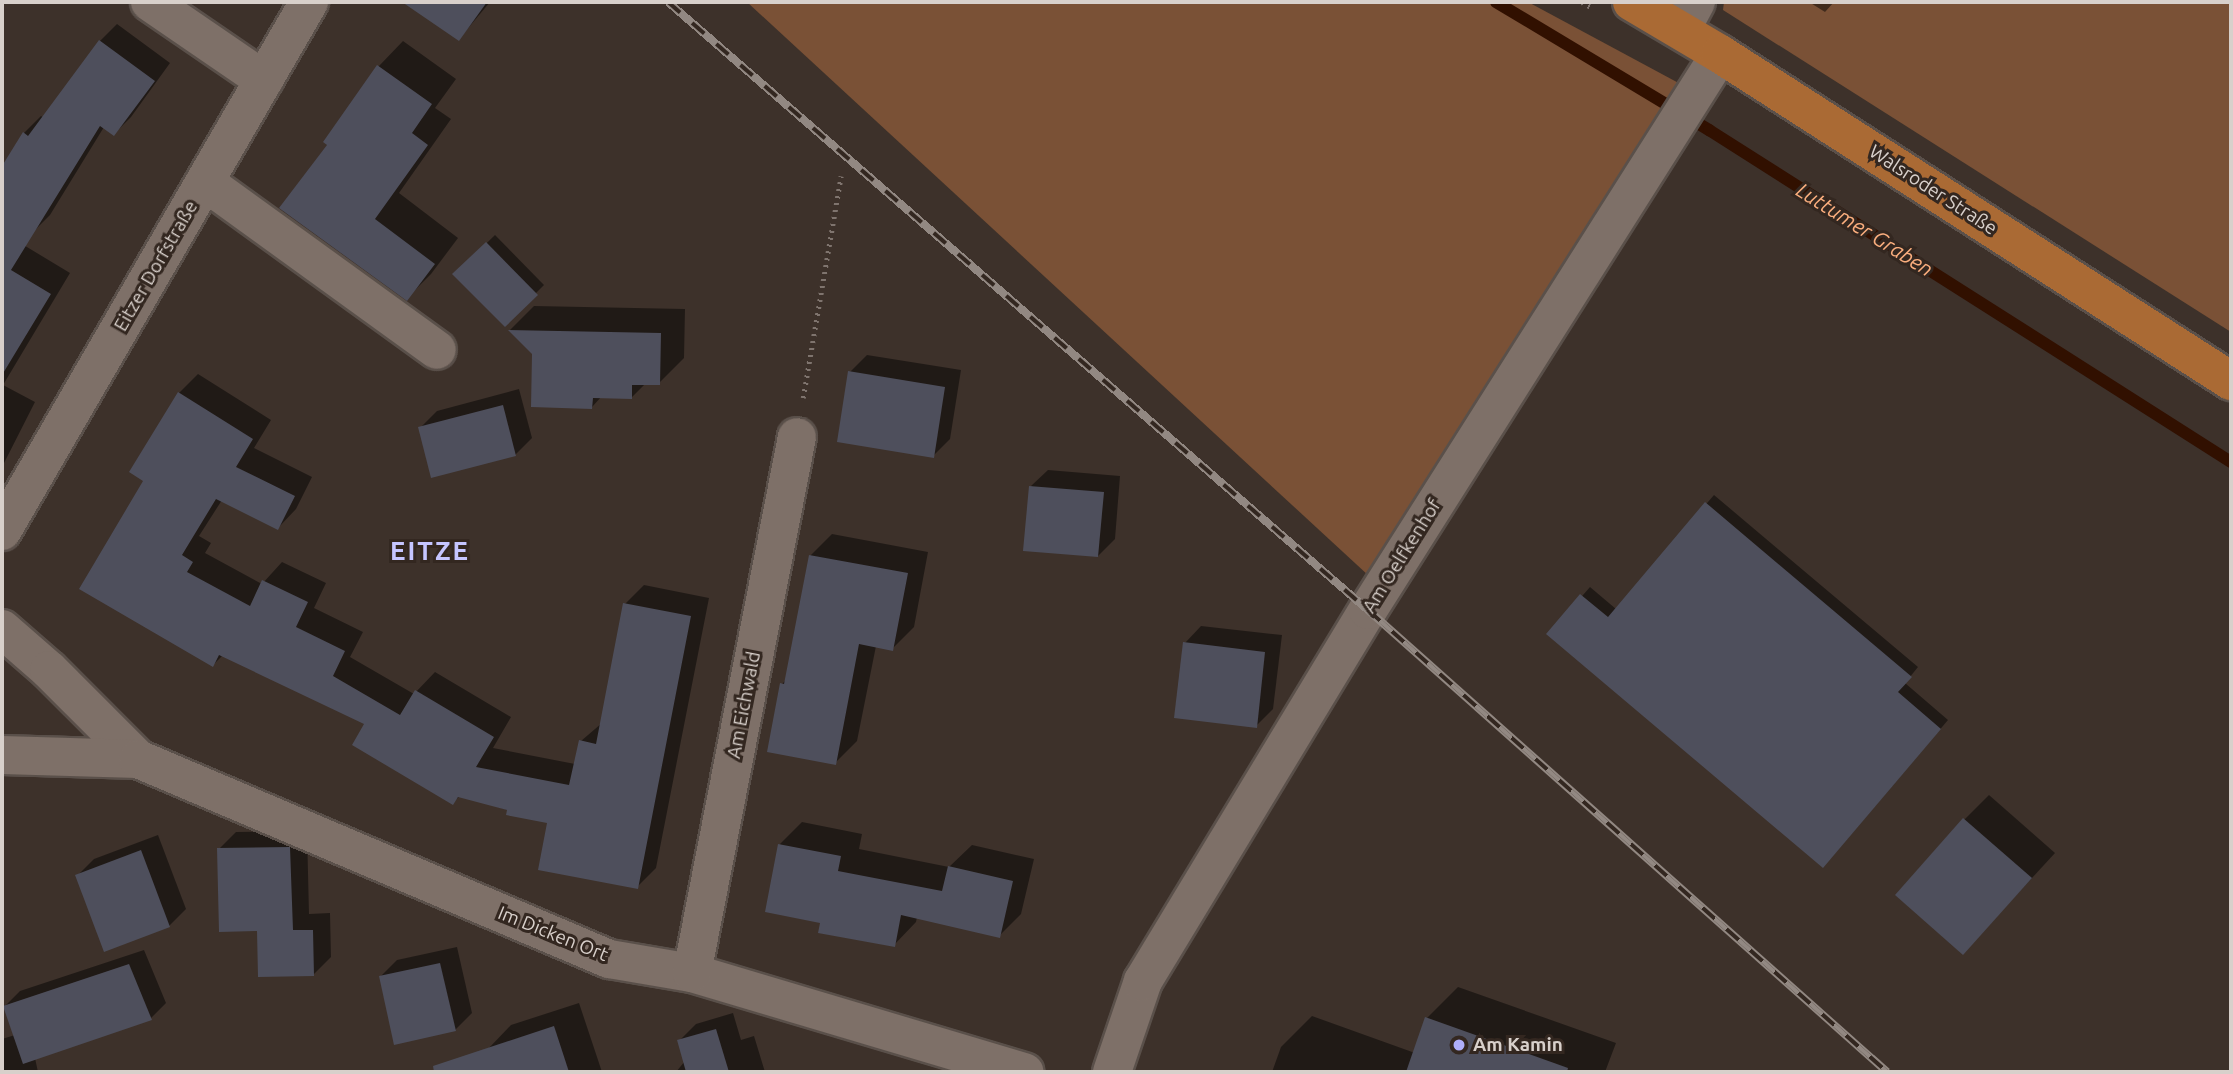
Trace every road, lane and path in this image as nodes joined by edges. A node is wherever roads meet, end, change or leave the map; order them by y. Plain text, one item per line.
1 (150, 2) edge
2 (309, 2) edge
3 (1632, 2) edge
4 (1688, 16) edge
5 (1720, 54) junction
6 (264, 80) junction
7 (841, 176) dead end
8 (205, 182) junction
9 (437, 350) dead end
10 (2231, 381) edge
11 (797, 437) joint
12 (2, 531) edge
13 (2, 628) edge
14 (2, 755) edge
15 (138, 758) junction
16 (692, 973) junction
17 (1025, 1072) edge
18 (1112, 1072) edge

1 - 6 street
2 - 6 street, Eitzer Dorfstraße
3 - 4 main road, Walsroder Straße
4 - 5 main road, Walsroder Straße
5 - 10 main road, Walsroder Straße
5 - 18 street, Am Oelfkenhof
6 - 8 street, Eitzer Dorfstraße
7 - 11 path
8 - 9 street
8 - 12 street, Eitzer Dorfstraße
11 - 16 street, Am Eichwald
13 - 15 street, Im Dicken Ort
14 - 15 street, Im Dicken Ort
15 - 16 street, Im Dicken Ort
16 - 17 street, Im Dicken Ort

